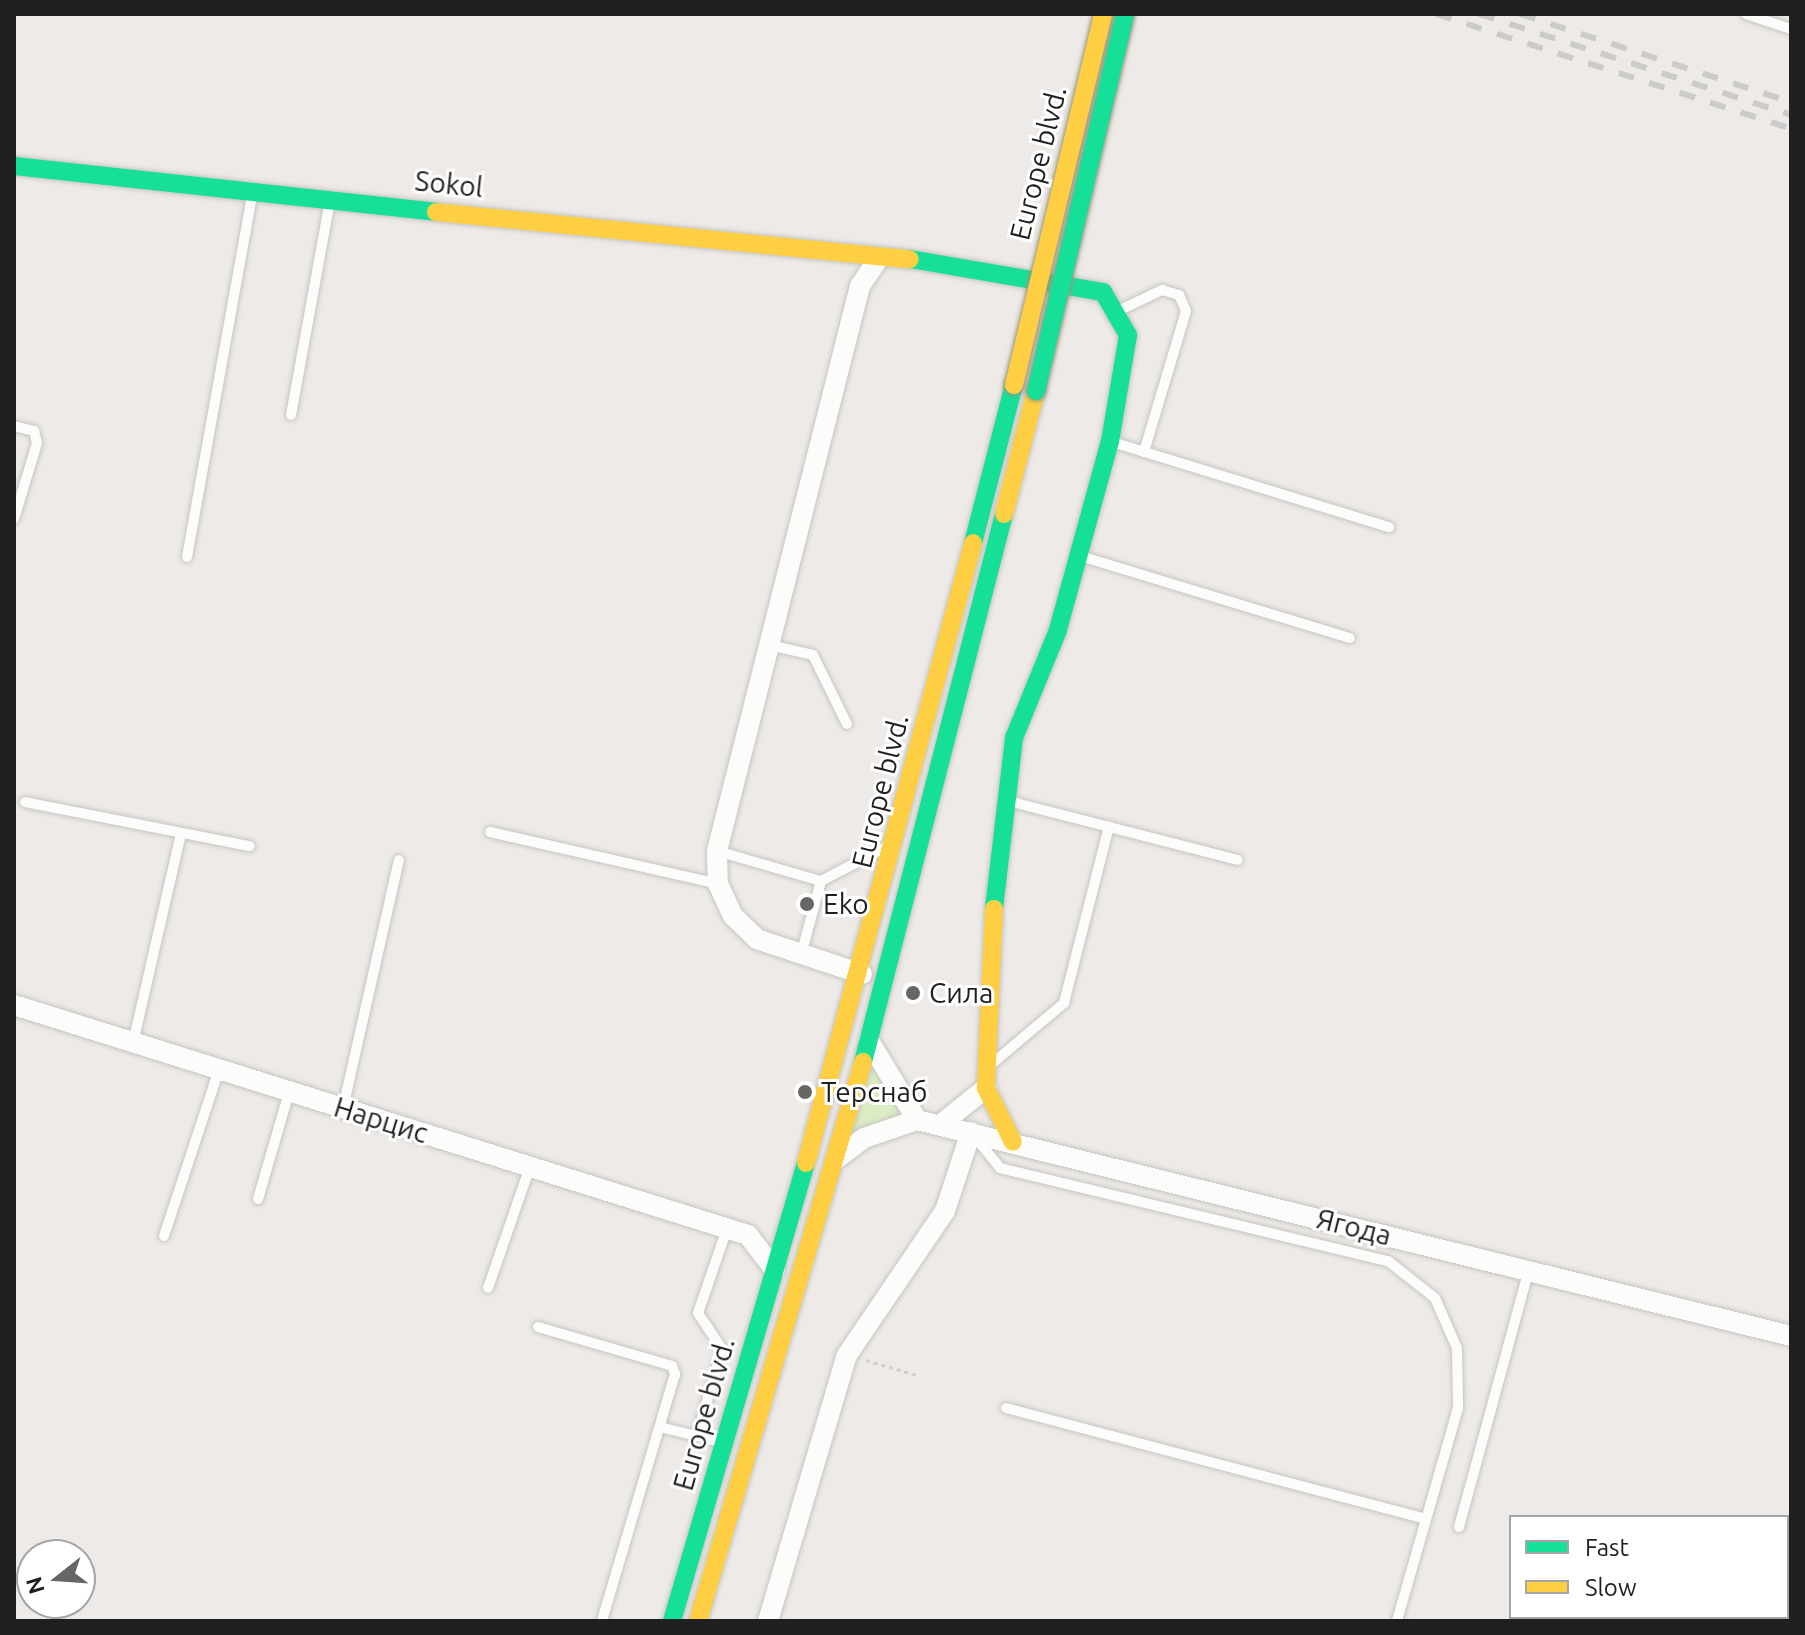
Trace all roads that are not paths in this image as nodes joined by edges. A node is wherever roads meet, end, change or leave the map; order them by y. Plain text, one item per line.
1 (1103, 14) edge
2 (1125, 14) edge
3 (1746, 14) edge
4 (1791, 29) edge
5 (14, 166) edge
6 (253, 192) junction
7 (331, 199) junction
8 (877, 261) junction
9 (1120, 310) junction
10 (291, 415) dead end
11 (14, 426) edge
12 (1110, 441) junction
13 (1144, 452) junction
14 (14, 519) edge
15 (1389, 527) dead end
16 (1079, 556) junction
17 (187, 557) dead end
18 (1350, 638) dead end
19 (769, 645) junction
20 (847, 724) dead end
21 (1002, 799) junction
22 (25, 802) dead end
23 (1109, 827) junction
24 (490, 832) dead end
25 (181, 833) junction
26 (896, 841) junction
27 (250, 846) dead end
28 (717, 851) junction
29 (399, 860) dead end
30 (1238, 860) dead end
31 (821, 881) junction
32 (718, 884) junction
33 (801, 956) junction
34 (862, 974) junction
35 (14, 1005) edge
36 (869, 1041) junction
37 (133, 1043) junction
38 (219, 1070) junction
39 (987, 1078) junction
40 (289, 1092) junction
41 (343, 1108) junction
42 (917, 1120) junction
43 (940, 1125) junction
44 (971, 1132) junction
45 (1013, 1142) junction
46 (835, 1160) junction
47 (530, 1167) junction
48 (258, 1199) dead end
49 (789, 1221) junction
50 (727, 1229) junction
51 (748, 1235) junction
52 (164, 1236) dead end
53 (775, 1270) junction
54 (1529, 1270) junction
55 (488, 1288) dead end
56 (538, 1327) dead end
57 (1791, 1336) edge
58 (1006, 1408) dead end
59 (660, 1427) junction
60 (697, 1436) junction
61 (726, 1443) junction
62 (1426, 1519) junction
63 (1459, 1527) dead end
64 (602, 1621) edge
65 (672, 1621) edge
66 (698, 1621) edge
67 (768, 1621) edge
68 (1397, 1621) edge

1 - 26 main road, Europe blvd., bridge
2 - 36 main road, Europe blvd., bridge
3 - 4 lane
5 - 6 main road, Sokol
6 - 7 main road, Sokol
6 - 17 lane
7 - 8 main road, Sokol
7 - 10 lane
8 - 9 main road, Sokol
8 - 19 street
9 - 12 main road
9 - 13 lane
11 - 14 lane
12 - 13 lane
12 - 16 main road
13 - 15 lane
16 - 18 lane
16 - 21 main road
19 - 20 lane
19 - 28 street
21 - 23 lane
21 - 39 main road
22 - 25 lane
23 - 30 lane
23 - 39 lane
24 - 32 lane
25 - 27 lane
25 - 37 lane
26 - 31 lane
26 - 34 main road, Europe blvd.
28 - 31 lane
28 - 32 street
29 - 41 lane
31 - 33 lane
32 - 33 street
33 - 34 street
34 - 49 main road, Europe blvd.
35 - 37 street, Нарцис
36 - 42 street
36 - 46 main road, Europe blvd.
37 - 38 street, Нарцис
38 - 40 street, Нарцис
38 - 52 lane
39 - 43 street
39 - 45 main road
40 - 41 street, Нарцис
40 - 48 lane
41 - 47 street, Нарцис
42 - 43 street, Ягода
42 - 46 street
43 - 44 street, Ягода
44 - 45 street, Ягода
44 - 62 lane
44 - 67 street
45 - 54 street, Ягода
46 - 66 main road, Europe blvd.
47 - 50 street, Нарцис
47 - 55 lane
49 - 51 street
49 - 53 main road, Europe blvd.
50 - 51 street, Нарцис
50 - 60 lane
51 - 53 street
53 - 61 main road, Europe blvd.
54 - 57 street, Ягода
54 - 63 lane
56 - 59 lane
58 - 62 lane
59 - 60 lane
59 - 64 lane
60 - 61 lane
61 - 65 main road, Europe blvd.
62 - 68 lane

